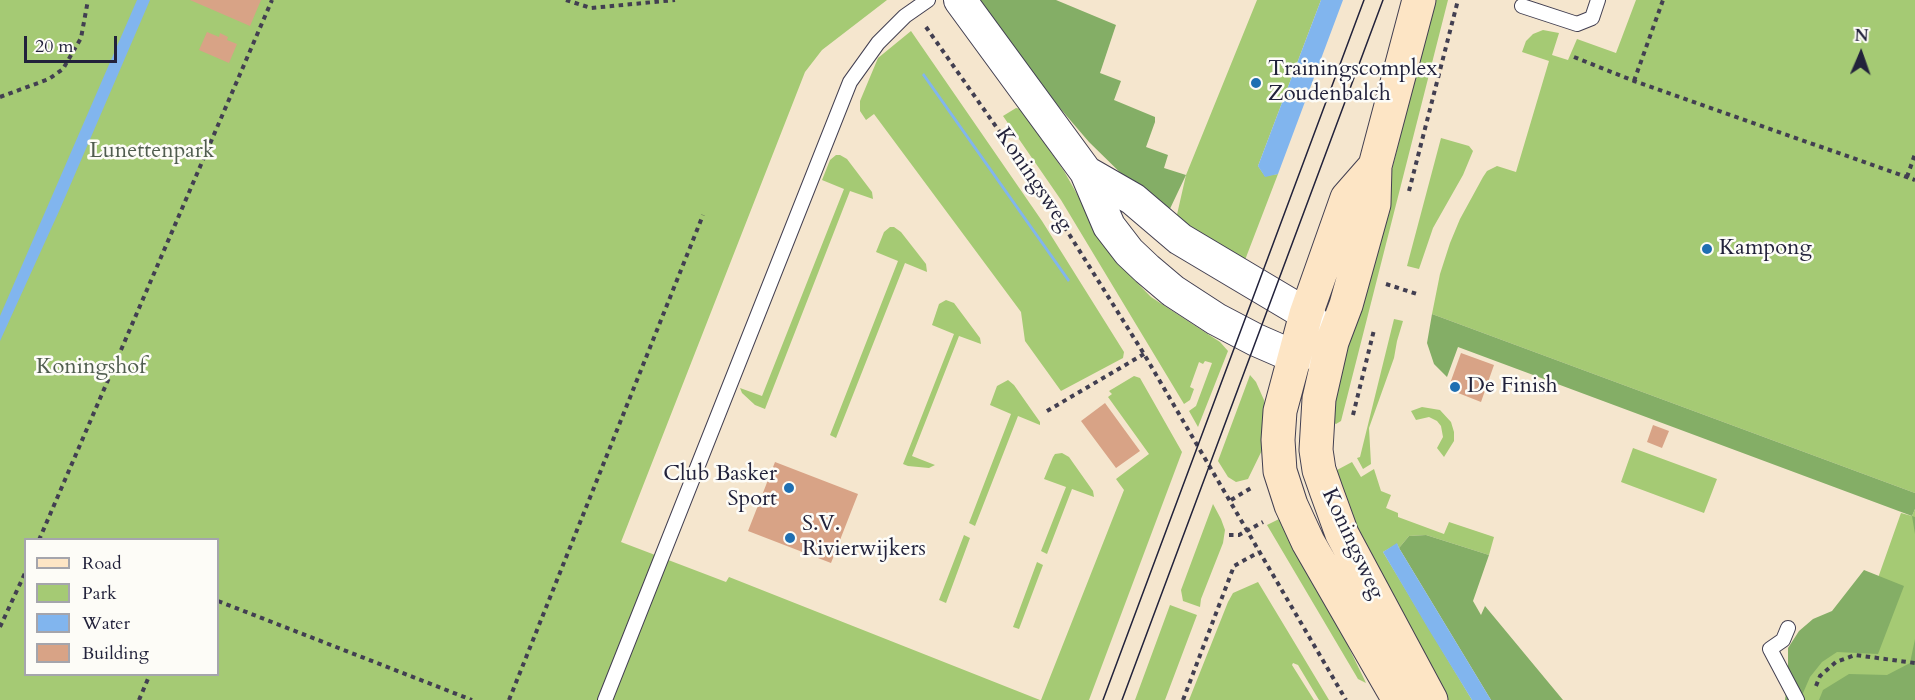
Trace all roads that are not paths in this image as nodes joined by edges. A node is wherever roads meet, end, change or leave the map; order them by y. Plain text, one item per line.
1 (928, 0) edge
2 (960, 0) edge
3 (1419, 0) edge
4 (1598, 0) edge
5 (1522, 6) dead end
6 (1375, 166) junction
7 (1086, 172) junction
8 (1306, 314) junction
9 (1332, 342) junction
10 (1295, 357) junction
11 (1788, 628) dead end
12 (604, 700) edge
13 (1399, 700) edge
14 (1431, 700) edge
15 (1797, 700) edge

1 - 12 lane
2 - 7 street, Koningsweg
3 - 6 main road
4 - 5 lane
6 - 8 main road
6 - 9 main road
7 - 8 street, Koningsweg
7 - 10 street, Koningsweg
8 - 9 street, Koningsweg
8 - 10 main road
9 - 10 street
9 - 14 main road, Koningsweg
10 - 13 main road, Koningsweg
11 - 15 lane

